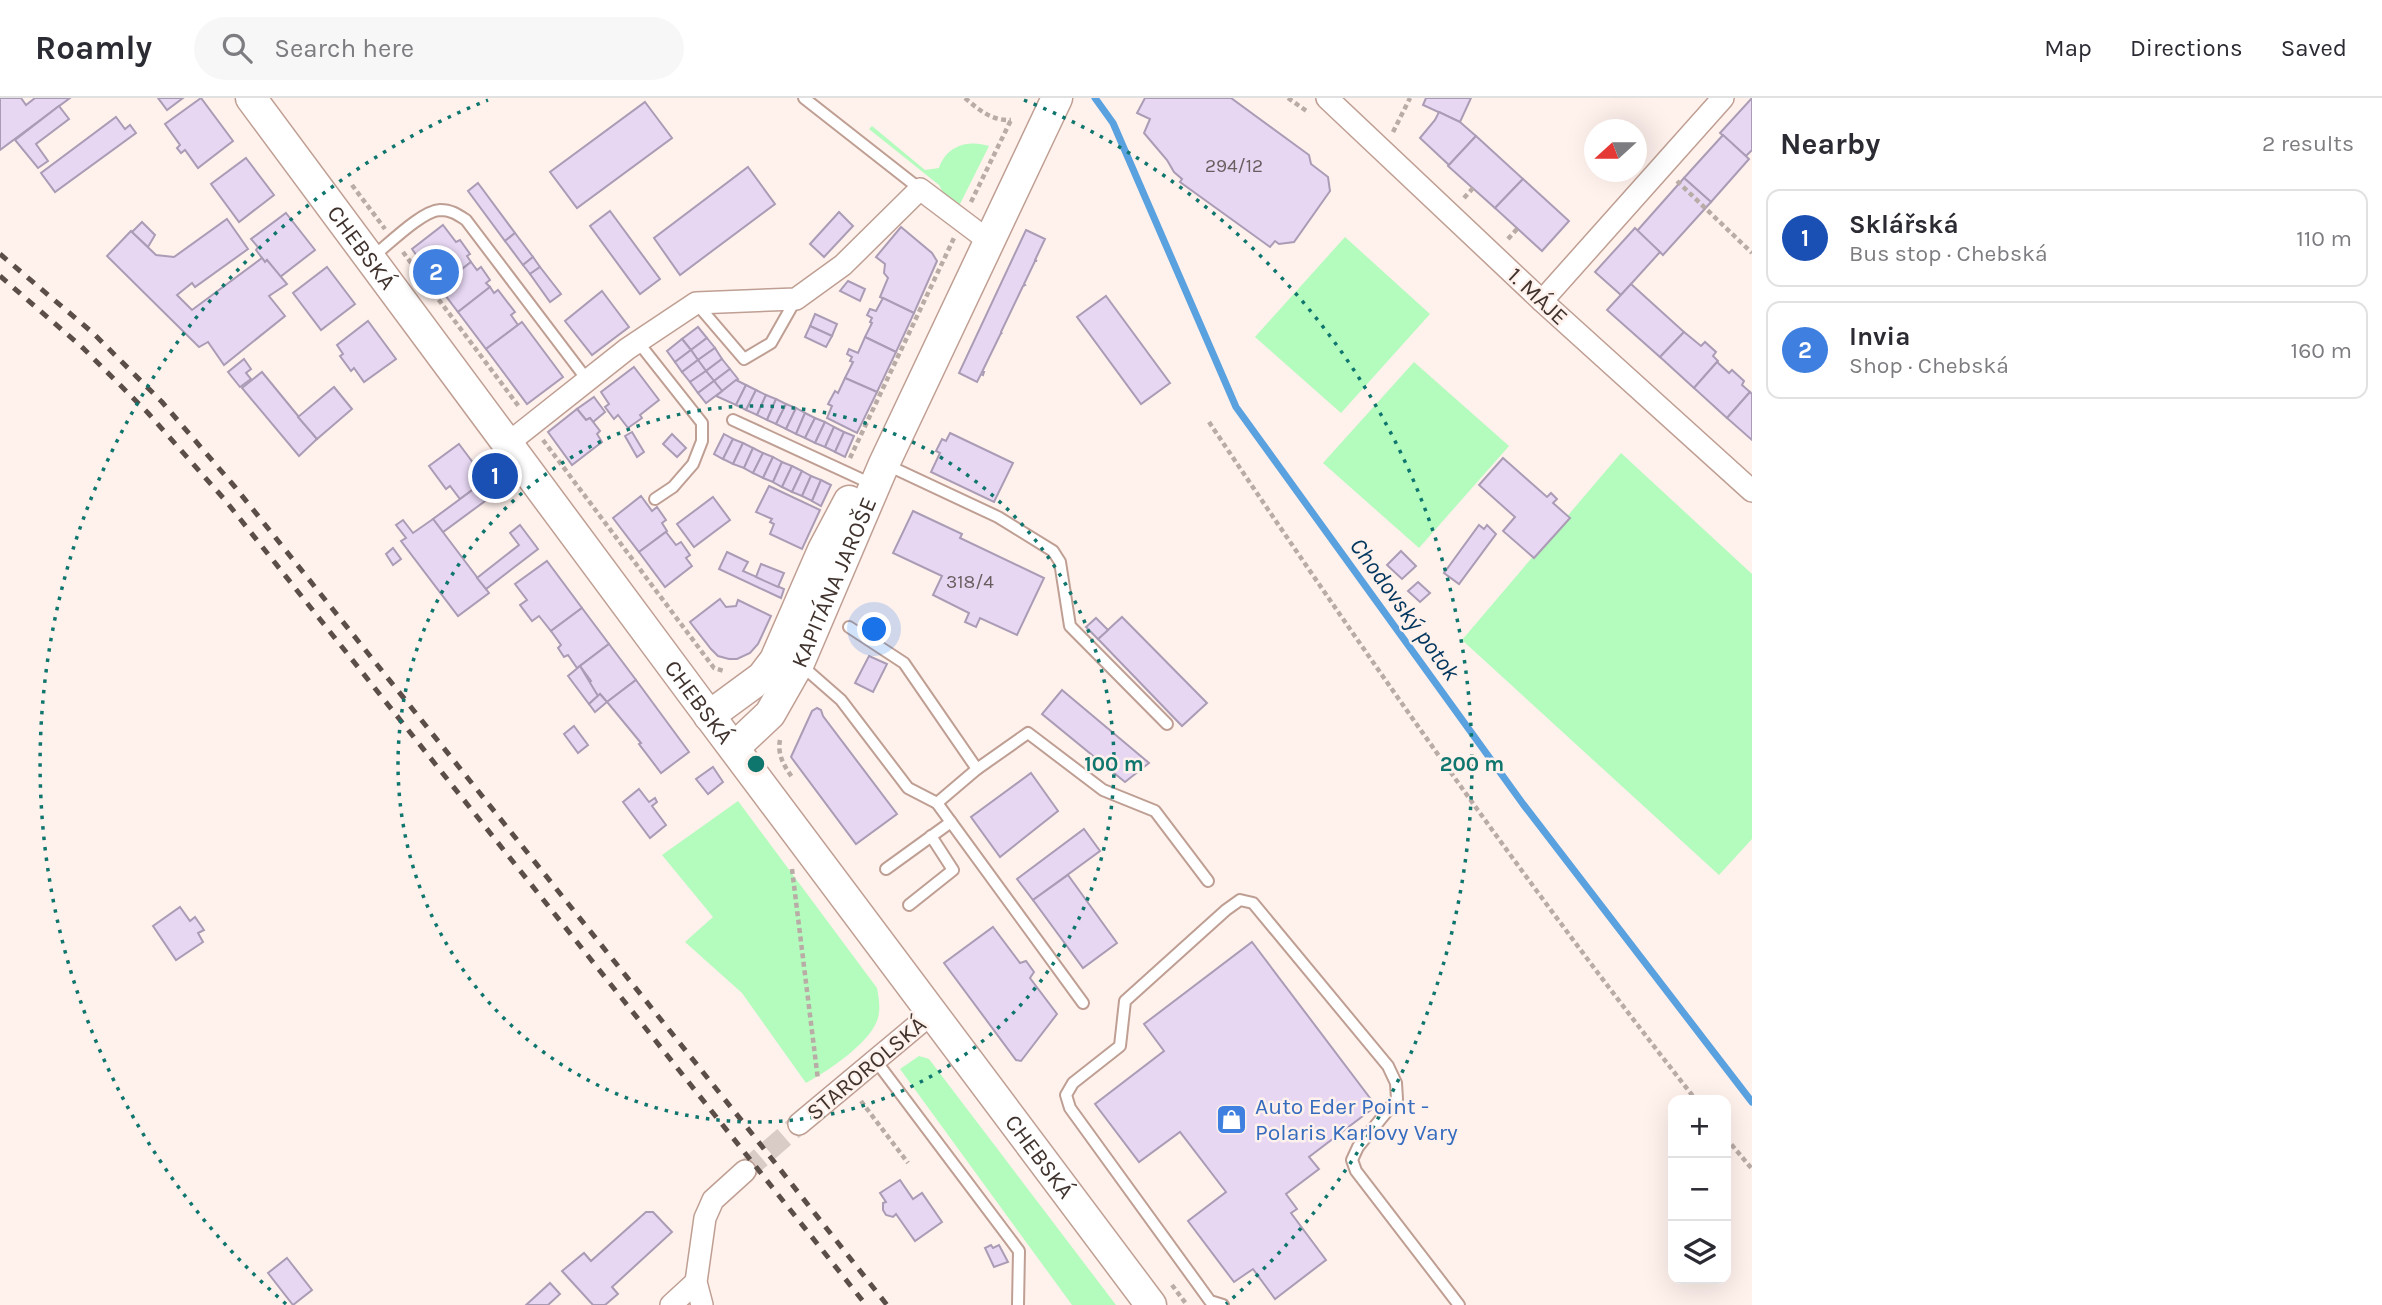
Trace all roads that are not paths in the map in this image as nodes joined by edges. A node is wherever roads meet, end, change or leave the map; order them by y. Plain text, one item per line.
1 (251, 98) edge
2 (804, 98) edge
3 (1056, 98) edge
4 (1327, 98) edge
5 (1723, 98) edge
6 (920, 189) junction
7 (989, 241) junction
8 (382, 249) junction
9 (796, 299) junction
10 (1542, 301) junction
11 (696, 303) junction
12 (633, 346) junction
13 (588, 381) junction
14 (733, 421) dead end
15 (507, 444) junction
16 (863, 471) junction
17 (1752, 491) edge
18 (655, 499) dead end
19 (849, 627) dead end
20 (799, 663) junction
21 (709, 716) junction
22 (1167, 724) dead end
23 (734, 748) junction
24 (977, 769) junction
25 (937, 803) junction
26 (951, 822) junction
27 (931, 836) junction
28 (886, 869) dead end
29 (1208, 881) dead end
30 (909, 905) dead end
31 (1083, 1003) dead end
32 (932, 1013) junction
33 (876, 1061) junction
34 (799, 1124) tunnel mouth
35 (745, 1171) tunnel mouth
36 (696, 1282) junction
37 (671, 1305) edge
38 (702, 1305) edge
39 (1018, 1305) edge
40 (1151, 1305) edge
41 (1223, 1305) edge
42 (1459, 1305) edge

1 - 8 street, CHEBSKÁ
2 - 6 lane
3 - 7 street, KAPITÁNA JAROŠE
4 - 10 street, 1. MÁJE
5 - 10 street
6 - 7 street
6 - 9 street
7 - 16 street, KAPITÁNA JAROŠE
8 - 13 lane
8 - 15 street, CHEBSKÁ
9 - 11 street
9 - 11 lane
10 - 17 street, 1. MÁJE
11 - 12 street
12 - 13 street
12 - 18 lane
13 - 15 street
14 - 16 lane
15 - 21 street, CHEBSKÁ
16 - 20 street, KAPITÁNA JAROŠE
16 - 21 street, KAPITÁNA JAROŠE
16 - 22 lane
19 - 24 lane
20 - 23 street, KAPITÁNA JAROŠE
20 - 25 lane
21 - 23 street, CHEBSKÁ
23 - 32 street, CHEBSKÁ
24 - 25 lane
24 - 29 lane
25 - 26 lane
26 - 27 lane
26 - 31 lane
27 - 28 lane
27 - 30 lane
32 - 33 street, STAROROLSKÁ
32 - 40 street, CHEBSKÁ
33 - 34 street, STAROROLSKÁ
33 - 39 lane
35 - 36 street
36 - 37 street
36 - 38 street
41 - 42 lane

